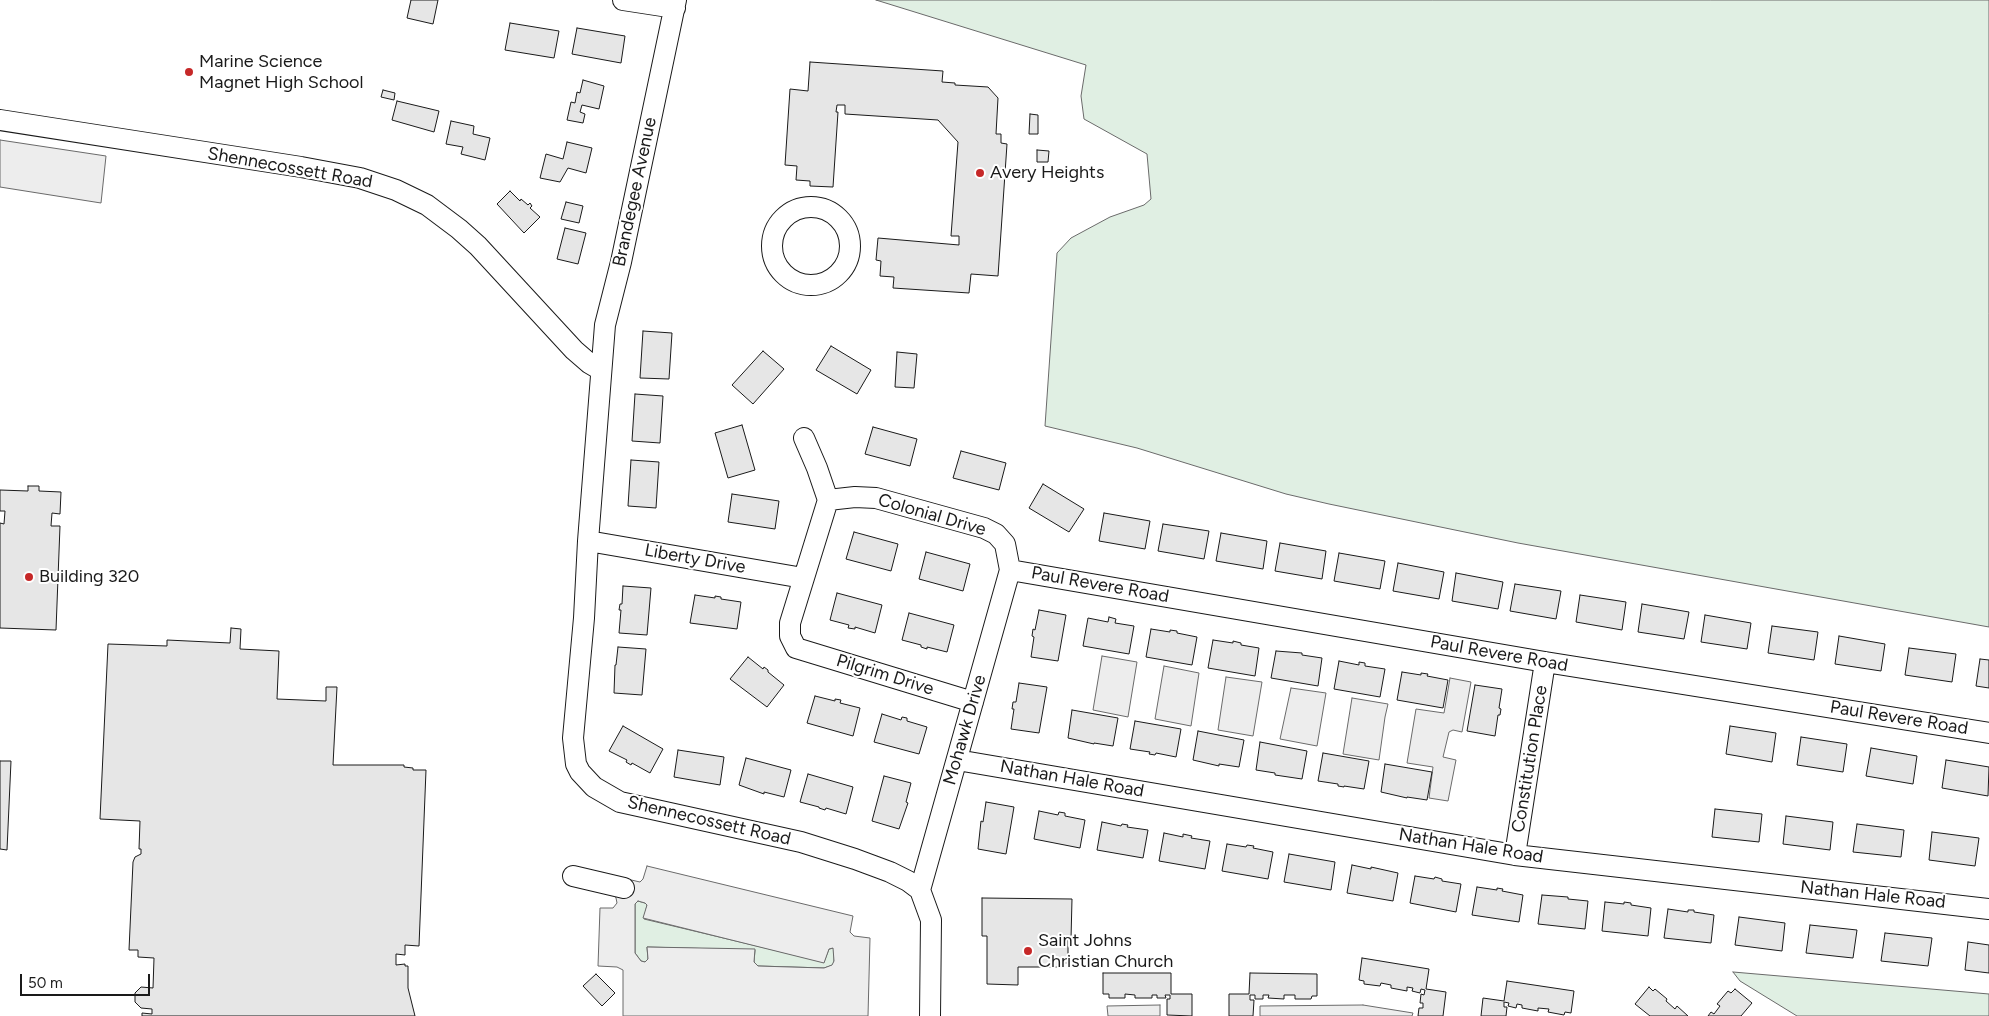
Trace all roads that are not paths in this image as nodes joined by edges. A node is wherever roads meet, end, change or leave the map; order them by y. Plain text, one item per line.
1 (623, 0) edge
2 (676, 4) edge
3 (0, 120) edge
4 (600, 377) junction
5 (804, 438) dead end
6 (828, 500) junction
7 (588, 541) junction
8 (1010, 570) junction
9 (802, 578) junction
10 (1545, 662) junction
11 (973, 702) junction
12 (1989, 733) edge
13 (957, 760) junction
14 (1515, 855) junction
15 (573, 876) dead end
16 (624, 888) dead end
17 (920, 890) junction
18 (1989, 909) edge
19 (930, 1016) edge

1 - 2 street
2 - 4 street, Brandegee Avenue
3 - 4 street, Shennecossett Road
4 - 7 street, Shennecossett Road
5 - 6 street
6 - 8 street, Colonial Drive
6 - 9 street
7 - 9 street, Liberty Drive
7 - 17 street, Shennecossett Road
8 - 10 street, Paul Revere Road
8 - 11 street, Mohawk Drive
9 - 11 street, Pilgrim Drive
10 - 12 street, Paul Revere Road
10 - 14 street, Constitution Place
11 - 13 street, Mohawk Drive
13 - 14 street, Nathan Hale Road
13 - 17 street, Mohawk Drive
14 - 18 street, Nathan Hale Road
15 - 16 street
17 - 19 street

